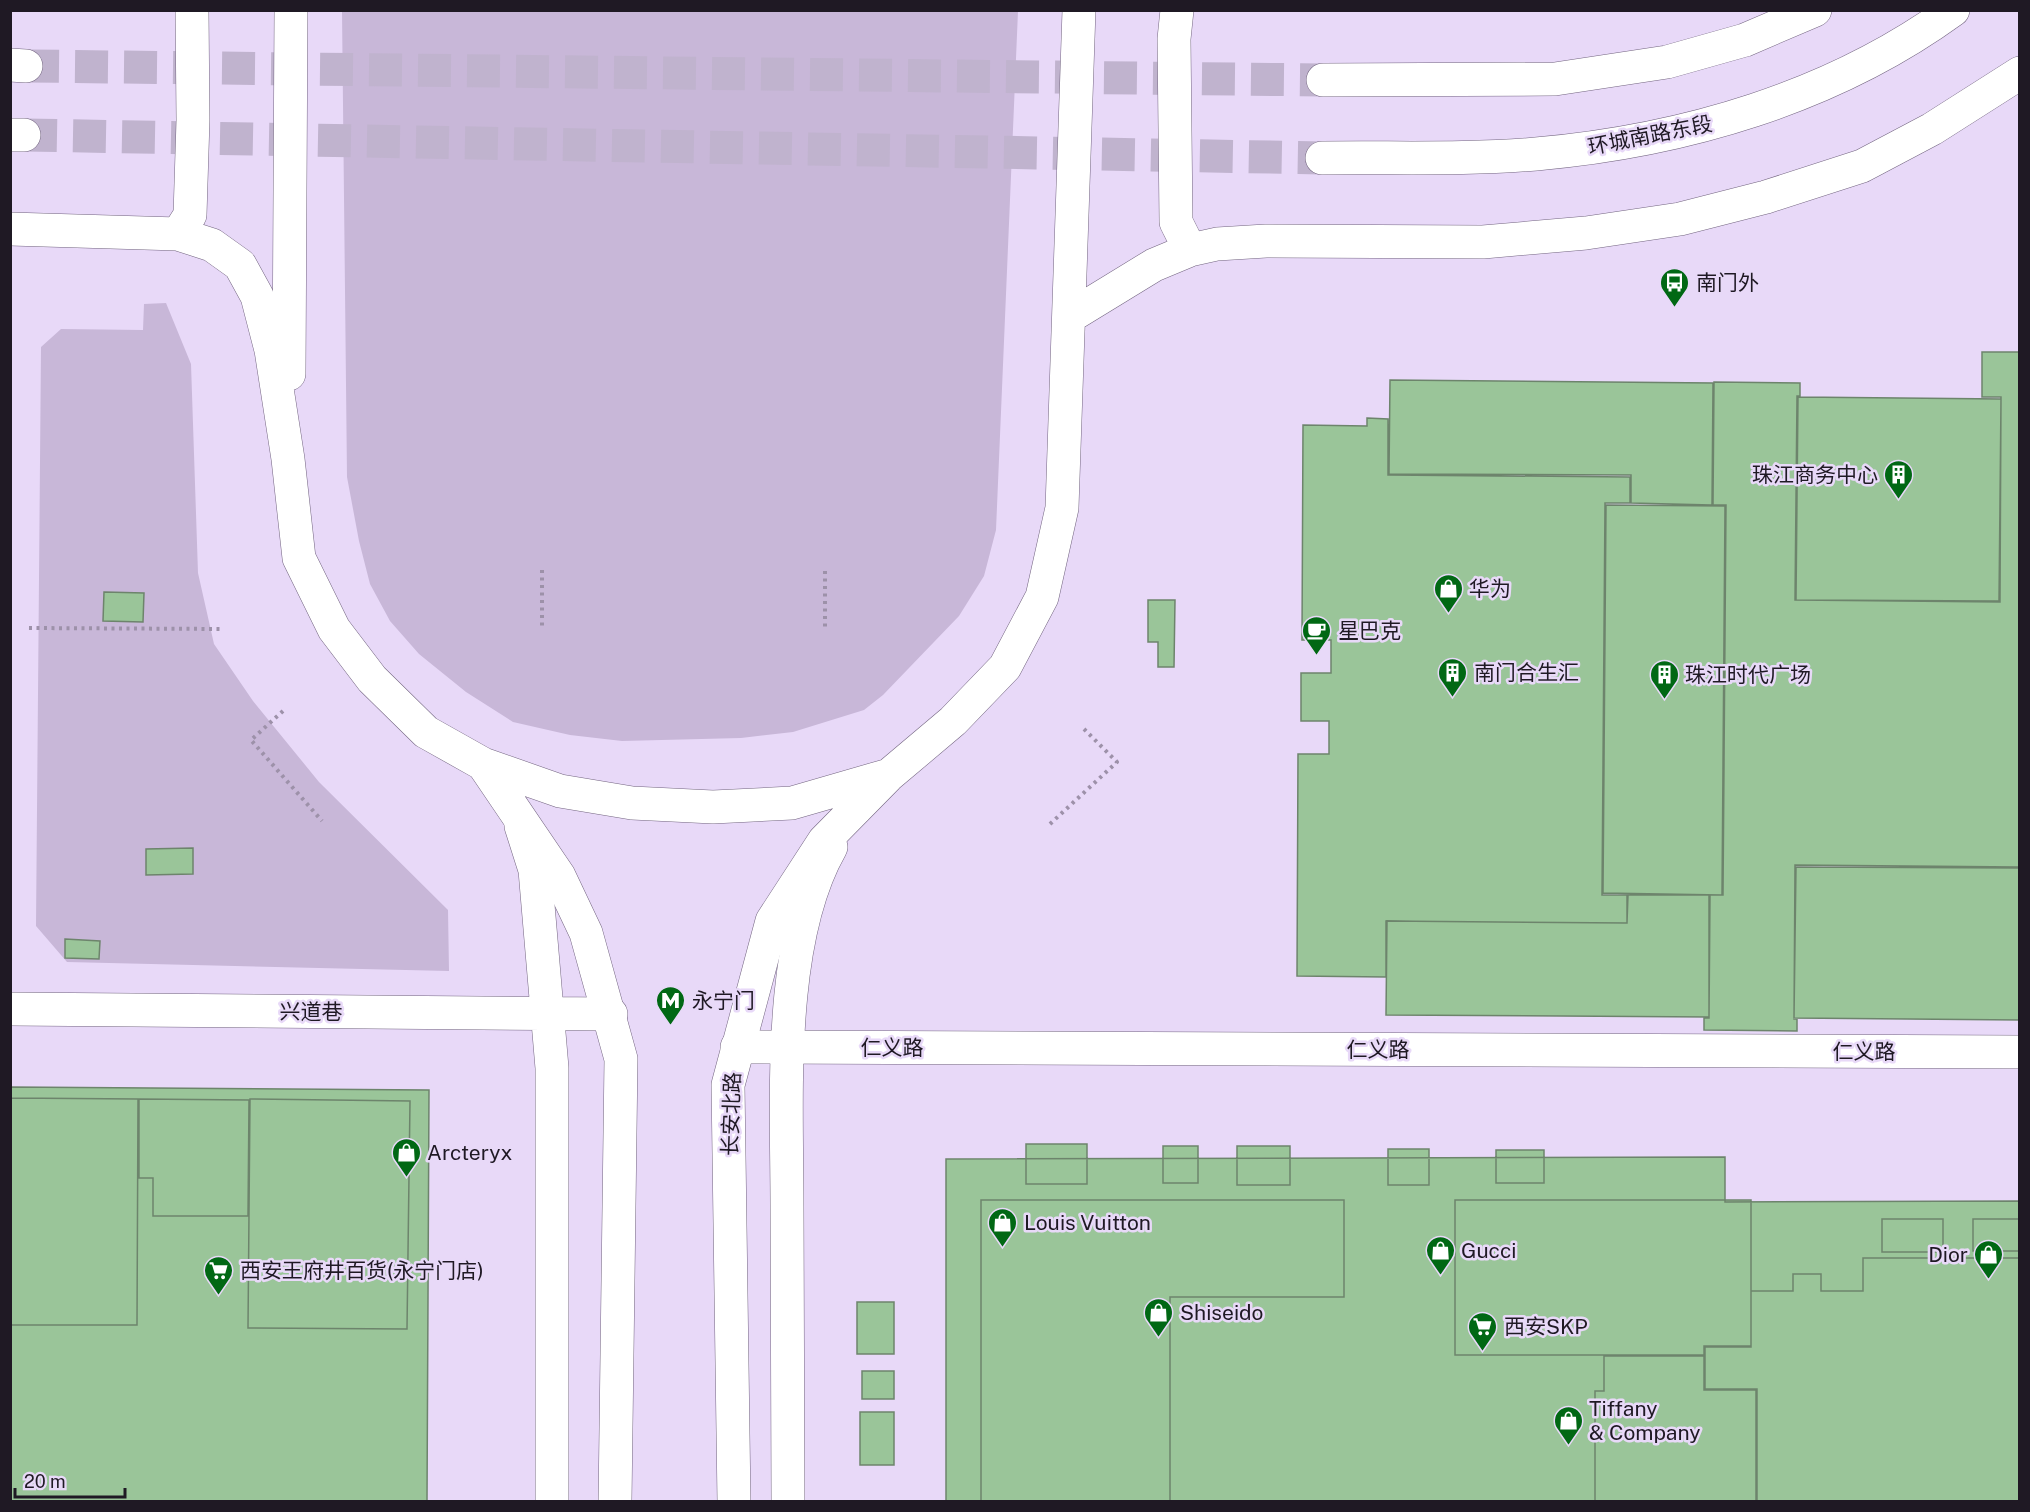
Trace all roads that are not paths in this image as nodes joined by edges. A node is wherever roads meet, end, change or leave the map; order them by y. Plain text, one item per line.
1 (192, 10) edge
2 (291, 10) edge
3 (1079, 10) edge
4 (1177, 10) edge
5 (1815, 10) edge
6 (1953, 10) edge
7 (2019, 73) edge
8 (1323, 81) tunnel mouth
9 (2019, 85) edge
10 (1986, 96) junction
11 (1322, 158) tunnel mouth
12 (10, 229) edge
13 (178, 234) junction
14 (1190, 250) junction
15 (1070, 317) junction
16 (288, 459) junction
17 (483, 764) junction
18 (889, 774) junction
19 (849, 815) junction
20 (518, 816) junction
21 (10, 1009) edge
22 (547, 1013) junction
23 (610, 1014) junction
24 (736, 1047) junction
25 (787, 1047) junction
26 (2019, 1052) edge
27 (552, 1502) edge
28 (615, 1502) edge
29 (734, 1502) edge
30 (788, 1502) edge

1 - 13 main road
2 - 16 main road
3 - 15 main road, 长安北路
4 - 14 main road
5 - 8 main road
6 - 11 main road, 环城南路东段
7 - 10 main road
9 - 10 main road
10 - 14 main road
12 - 13 main road
13 - 16 main road
14 - 15 main road
15 - 18 main road, 长安北路
16 - 17 main road
17 - 18 main road
17 - 20 main road
18 - 19 main road, 长安北路
19 - 24 main road, 长安北路
19 - 25 main road
20 - 22 main road
20 - 23 main road
21 - 22 main road, 兴道巷
22 - 23 main road, 兴道巷
22 - 27 main road
23 - 28 main road
24 - 25 main road, 仁义路
24 - 29 main road, 长安北路
25 - 26 main road, 仁义路
25 - 30 main road

